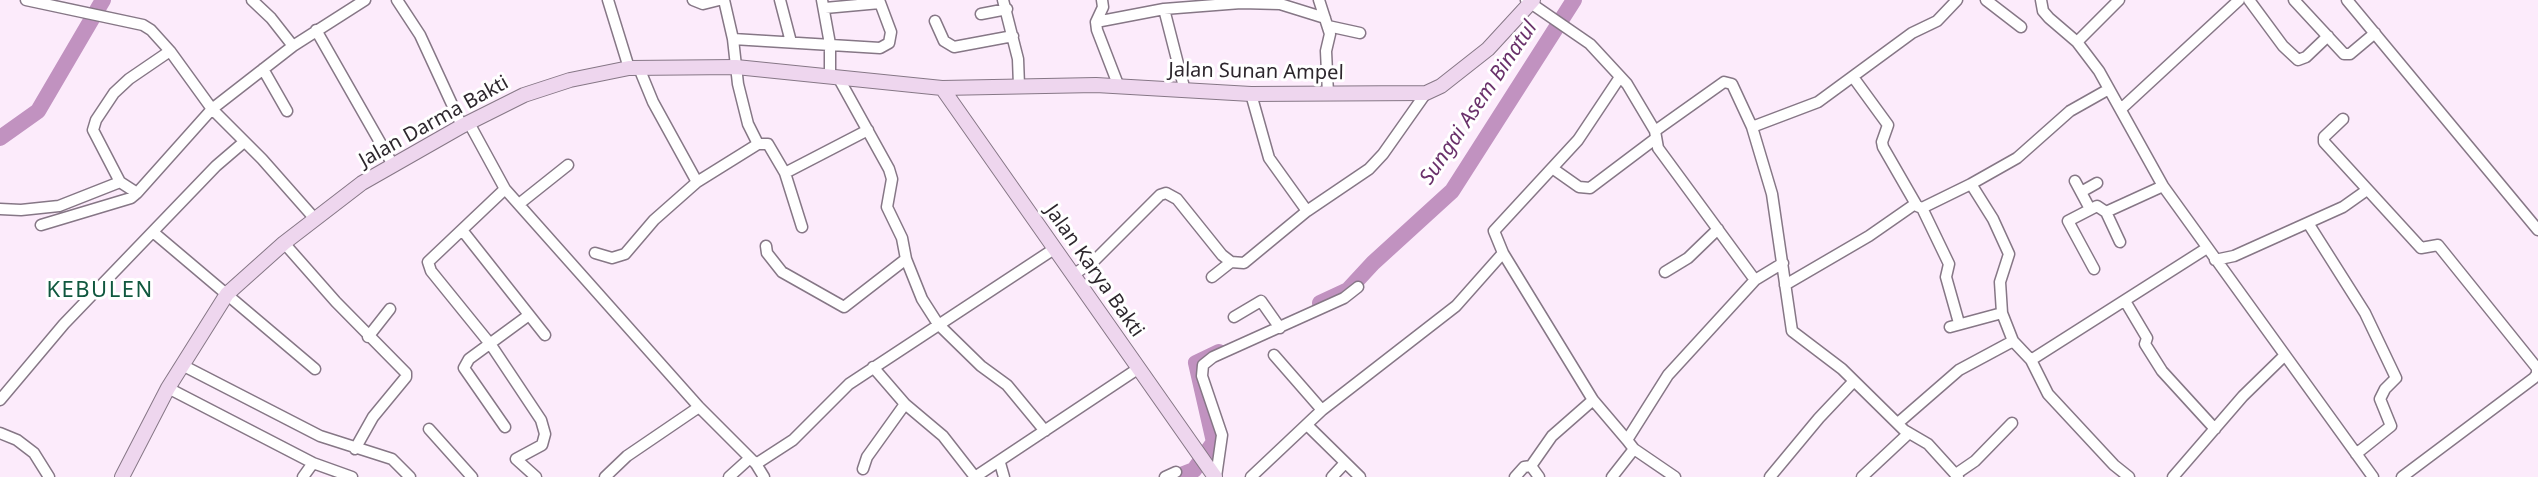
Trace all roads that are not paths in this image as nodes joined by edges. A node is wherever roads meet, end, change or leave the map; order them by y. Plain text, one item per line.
1 (26, 0) edge
2 (252, 0) edge
3 (365, 0) edge
4 (397, 0) edge
5 (608, 0) edge
6 (693, 0) edge
7 (719, 0) edge
8 (724, 0) edge
9 (780, 0) edge
10 (1102, 0) edge
11 (1319, 0) edge
12 (1957, 0) edge
13 (1986, 0) edge
14 (2041, 0) edge
15 (2119, 0) edge
16 (2238, 0) edge
17 (2249, 0) edge
18 (2294, 0) edge
19 (2347, 0) edge
20 (880, 1) edge
21 (1529, 1) edge
22 (823, 4) edge
23 (1005, 4) edge
24 (1164, 9) junction
25 (981, 14) dead end
26 (934, 21) dead end
27 (1096, 22) junction
28 (1326, 22) junction
29 (2021, 27) dead end
30 (316, 30) junction
31 (1360, 33) dead end
32 (2375, 33) junction
33 (1013, 36) junction
34 (2328, 36) junction
35 (733, 39) junction
36 (791, 42) junction
37 (2076, 42) junction
38 (293, 46) junction
39 (170, 51) junction
40 (831, 53) junction
41 (735, 58) junction
42 (634, 68) junction
43 (263, 69) junction
44 (834, 77) junction
45 (1620, 77) junction
46 (1853, 77) junction
47 (1020, 86) junction
48 (1119, 87) junction
49 (942, 88) junction
50 (2109, 89) junction
51 (1185, 91) junction
52 (1426, 93) junction
53 (1251, 94) junction
54 (1328, 94) junction
55 (212, 109) junction
56 (2121, 109) junction
57 (287, 111) dead end
58 (2343, 119) dead end
59 (465, 124) junction
60 (1752, 127) junction
61 (868, 130) junction
62 (1655, 135) junction
63 (244, 141) junction
64 (758, 144) junction
65 (393, 165) junction
66 (568, 165) dead end
67 (1552, 168) junction
68 (785, 172) junction
69 (2075, 181) dead end
70 (120, 182) junction
71 (697, 182) junction
72 (2097, 183) dead end
73 (1971, 184) junction
74 (2163, 186) junction
75 (505, 189) junction
76 (2367, 190) junction
77 (2081, 192) junction
78 (137, 194) junction
79 (519, 204) junction
80 (1919, 206) junction
81 (0, 209) edge
82 (2090, 209) junction
83 (1308, 211) junction
84 (2106, 212) junction
85 (315, 219) junction
86 (2308, 223) junction
87 (41, 225) dead end
88 (802, 227) dead end
89 (1718, 229) junction
90 (462, 230) junction
91 (2538, 230) edge
92 (153, 232) junction
93 (2120, 242) dead end
94 (284, 243) junction
95 (766, 246) dead end
96 (2207, 248) junction
97 (1054, 249) junction
98 (1503, 253) junction
99 (595, 254) dead end
100 (906, 259) junction
101 (2215, 260) junction
102 (1231, 262) junction
103 (1783, 263) junction
104 (2094, 269) dead end
105 (1665, 272) dead end
106 (1073, 275) junction
107 (1212, 277) dead end
108 (1755, 280) junction
109 (1785, 285) junction
110 (1358, 287) dead end
111 (227, 294) junction
112 (2125, 301) junction
113 (390, 309) dead end
114 (2002, 313) junction
115 (529, 315) junction
116 (1234, 317) dead end
117 (938, 324) junction
118 (1279, 327) junction
119 (545, 335) dead end
120 (369, 337) junction
121 (2013, 341) junction
122 (491, 345) junction
123 (1274, 355) dead end
124 (2284, 356) junction
125 (2031, 360) junction
126 (182, 365) junction
127 (873, 367) junction
128 (315, 369) dead end
129 (1139, 369) junction
130 (1854, 381) junction
131 (2535, 384) edge
132 (168, 388) junction
133 (0, 400) edge
134 (1593, 400) junction
135 (905, 404) junction
136 (699, 407) junction
137 (1322, 410) junction
138 (1898, 423) junction
139 (2012, 423) dead end
140 (1307, 425) junction
141 (505, 428) dead end
142 (429, 429) dead end
143 (2215, 429) junction
144 (1045, 431) junction
145 (1909, 433) junction
146 (0, 434) edge
147 (1631, 445) junction
148 (355, 448) junction
149 (2356, 454) junction
150 (753, 461) junction
151 (313, 463) junction
152 (1000, 463) junction
153 (1344, 464) junction
154 (1531, 466) junction
155 (863, 469) dead end
156 (1210, 470) edge
157 (1176, 472) dead end
158 (330, 474) edge
159 (1957, 475) edge
160 (49, 477) edge
161 (122, 477) edge
162 (303, 477) edge
163 (352, 477) edge
164 (410, 477) edge
165 (472, 477) edge
166 (536, 477) edge
167 (605, 477) edge
168 (729, 477) edge
169 (764, 477) edge
170 (1004, 477) edge
171 (1165, 477) edge
172 (1251, 477) edge
173 (1332, 477) edge
174 (1360, 477) edge
175 (1515, 477) edge
176 (1539, 477) edge
177 (1612, 477) edge
178 (1675, 477) edge
179 (1770, 477) edge
180 (1862, 477) edge
181 (2129, 477) edge
182 (2174, 477) edge
183 (2373, 477) edge
184 (2402, 477) edge

1 - 39 street
2 - 38 street
3 - 30 street
4 - 59 street
5 - 42 street
6 - 7 street
8 - 35 street
9 - 36 street
10 - 27 street
11 - 28 street
12 - 46 street
13 - 29 street
14 - 37 street
15 - 37 street
16 - 56 street
17 - 34 street
18 - 34 street
19 - 32 street
20 - 22 street
20 - 40 street
21 - 45 street
21 - 52 street
22 - 40 street
23 - 25 street
23 - 33 street
24 - 27 street
24 - 28 street
24 - 51 street
26 - 33 street
27 - 48 street
28 - 31 street
28 - 54 street
30 - 38 street
30 - 65 street
32 - 34 street
32 - 91 street
33 - 47 street
35 - 36 street
35 - 41 street
36 - 40 street
37 - 50 street
38 - 43 street
39 - 55 street
39 - 70 street
40 - 44 street
41 - 42 street, Jalan Darma Bakti
41 - 44 street, Jalan Darma Bakti
41 - 64 street
42 - 59 street, Jalan Darma Bakti
42 - 71 street
43 - 55 street
43 - 57 street
44 - 49 street, Jalan Darma Bakti
44 - 61 street
45 - 62 street
45 - 67 street
46 - 60 street
46 - 80 street
47 - 48 street, Jalan Sunan Ampel
47 - 49 street, Jalan Sunan Ampel
48 - 51 street, Jalan Sunan Ampel
49 - 97 street, Jalan Karya Bakti
50 - 56 street
50 - 73 street
51 - 53 street, Jalan Sunan Ampel
52 - 54 street, Jalan Sunan Ampel
52 - 83 street
53 - 54 street, Jalan Sunan Ampel
53 - 83 street
55 - 63 street
55 - 78 street
56 - 74 street
58 - 76 street
59 - 65 street, Jalan Darma Bakti
59 - 75 street
60 - 62 street
60 - 103 street
61 - 68 street
61 - 100 street
62 - 67 street
62 - 89 street
63 - 85 street
63 - 92 street
64 - 68 street
64 - 71 street
65 - 85 street, Jalan Darma Bakti
66 - 79 street
67 - 98 street
68 - 88 street
69 - 77 street
70 - 78 street
70 - 81 street
71 - 99 street
72 - 77 street
73 - 80 street
73 - 114 street
74 - 84 street
74 - 96 street
75 - 79 street
75 - 90 street
76 - 86 street
76 - 131 street
77 - 82 street
78 - 87 street
79 - 136 street
80 - 109 street
80 - 114 street
82 - 84 street
82 - 104 street
83 - 102 street
84 - 93 street
85 - 94 street, Jalan Darma Bakti
86 - 101 street
86 - 149 street
89 - 105 street
89 - 108 street
90 - 115 street
90 - 122 street
92 - 111 street
92 - 133 street
94 - 111 street, Jalan Darma Bakti
94 - 120 street
95 - 100 street
96 - 101 street
96 - 112 street
97 - 106 street, Jalan Karya Bakti
97 - 117 street
98 - 134 street
98 - 137 street
100 - 117 street
101 - 124 street
102 - 106 street
102 - 107 street
103 - 108 street
103 - 109 street
106 - 129 street, Jalan Karya Bakti
108 - 147 street
109 - 130 street
110 - 118 street
111 - 126 street, Jalan Darma Bakti
111 - 128 street
112 - 125 street
112 - 143 street
113 - 120 street
114 - 121 street
115 - 119 street
115 - 122 street
116 - 118 street
117 - 127 street
117 - 144 street
118 - 156 street
120 - 148 street
121 - 125 street
121 - 138 street
122 - 141 street
122 - 166 street
123 - 137 street
124 - 143 street
124 - 149 street
125 - 181 street
126 - 132 street, Jalan Darma Bakti
126 - 148 street
127 - 135 street
127 - 150 street
129 - 144 street
129 - 156 street, Jalan Karya Bakti
130 - 138 street
130 - 179 street
131 - 184 street
132 - 151 street
132 - 161 street, Jalan Darma Bakti
134 - 147 street
134 - 154 street
135 - 152 street
135 - 155 street
136 - 150 street
136 - 167 street
137 - 140 street
138 - 145 street
139 - 159 street
140 - 153 street
140 - 172 street
142 - 165 street
143 - 182 street
144 - 152 street
145 - 159 street
145 - 180 street
146 - 160 street
147 - 177 street
147 - 178 street
148 - 164 street
149 - 183 street
150 - 168 street
150 - 169 street
151 - 158 street
151 - 162 street
152 - 170 street
153 - 173 street
153 - 174 street
154 - 175 street
154 - 176 street
157 - 171 street
158 - 163 street

